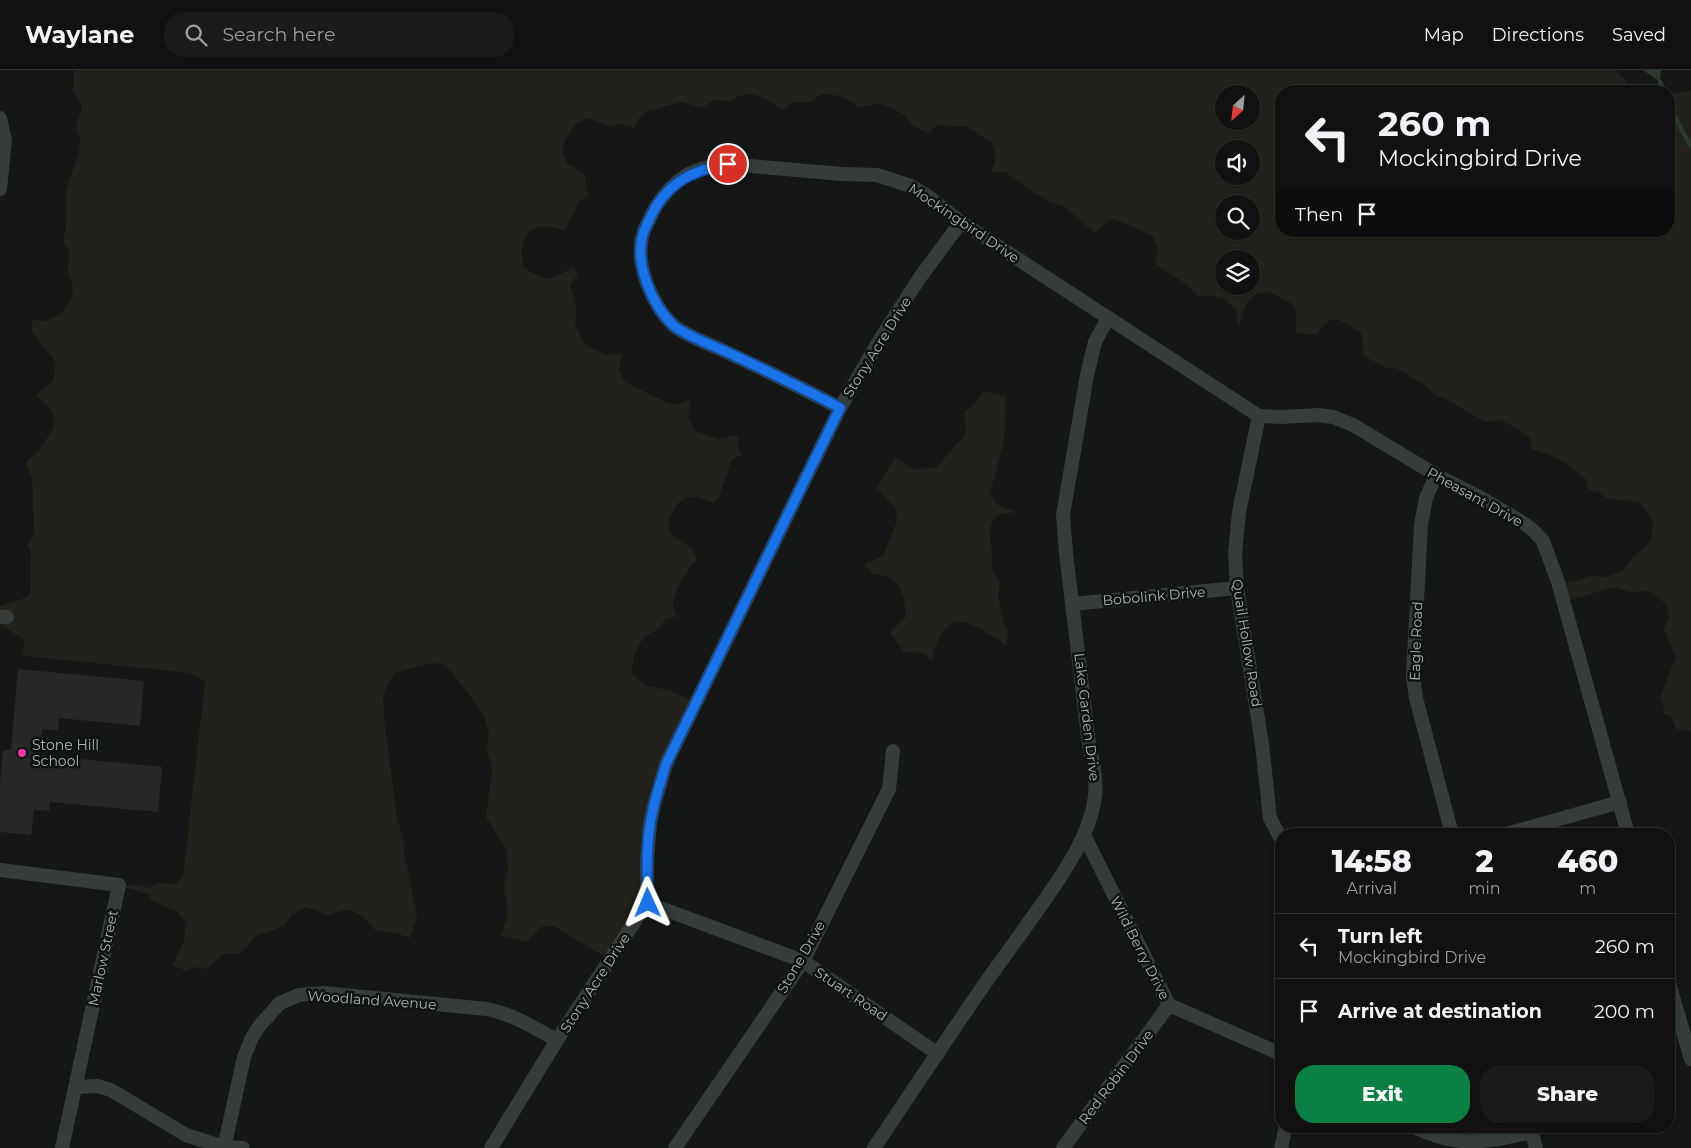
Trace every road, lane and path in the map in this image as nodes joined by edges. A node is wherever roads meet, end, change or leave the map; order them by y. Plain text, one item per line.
1 (0, 118) edge
2 (0, 190) edge
3 (961, 222) junction
4 (1108, 318) junction
5 (840, 408) junction
6 (1259, 416) junction
7 (1436, 476) junction
8 (1236, 588) junction
9 (1072, 604) junction
10 (893, 751) dead end
11 (1620, 802) junction
12 (1275, 828) edge
13 (1450, 828) edge
14 (1527, 828) edge
15 (1626, 828) edge
16 (1084, 835) junction
17 (0, 870) edge
18 (648, 903) junction
19 (803, 961) junction
20 (1675, 1003) edge
21 (1169, 1005) junction
22 (557, 1040) junction
23 (1275, 1051) edge
24 (938, 1054) junction
25 (1691, 1057) edge
26 (75, 1087) junction
27 (1284, 1133) edge
28 (1424, 1133) edge
29 (1528, 1133) edge
30 (1532, 1133) edge
31 (62, 1148) edge
32 (224, 1148) edge
33 (243, 1148) edge
34 (491, 1148) edge
35 (675, 1148) edge
36 (874, 1148) edge
37 (1063, 1148) edge
38 (1281, 1148) edge
39 (1536, 1148) edge

1 - 2 street
3 - 4 street, Mockingbird Drive
3 - 5 street, Stony Acre Drive
3 - 5 street, Mockingbird Drive
4 - 6 street, Mockingbird Drive
4 - 9 street, Lake Garden Drive
5 - 18 street, Stony Acre Drive
6 - 7 street, Pheasant Drive
6 - 8 street, Quail Hollow Road
7 - 11 street, Pheasant Drive
7 - 13 street, Eagle Road
8 - 9 street, Bobolink Drive
8 - 12 street, Quail Hollow Road
9 - 16 street, Lake Garden Drive
10 - 19 street, Stone Drive
11 - 14 street
11 - 15 street, Pheasant Drive
16 - 21 street, Wild Berry Drive
16 - 24 street, Lake Garden Drive
17 - 26 street, Marlow Street
18 - 19 street, Stuart Road
18 - 22 street, Stony Acre Drive
19 - 24 street, Stuart Road
19 - 35 street, Stone Drive
20 - 25 street
21 - 23 street, Wild Berry Drive
21 - 37 street, Red Robin Drive
22 - 32 street, Woodland Avenue
22 - 34 street, Stony Acre Drive
24 - 36 street, Lake Garden Drive
26 - 31 street, Marlow Street
26 - 32 street
27 - 38 street
28 - 29 street
30 - 39 street
32 - 33 street

